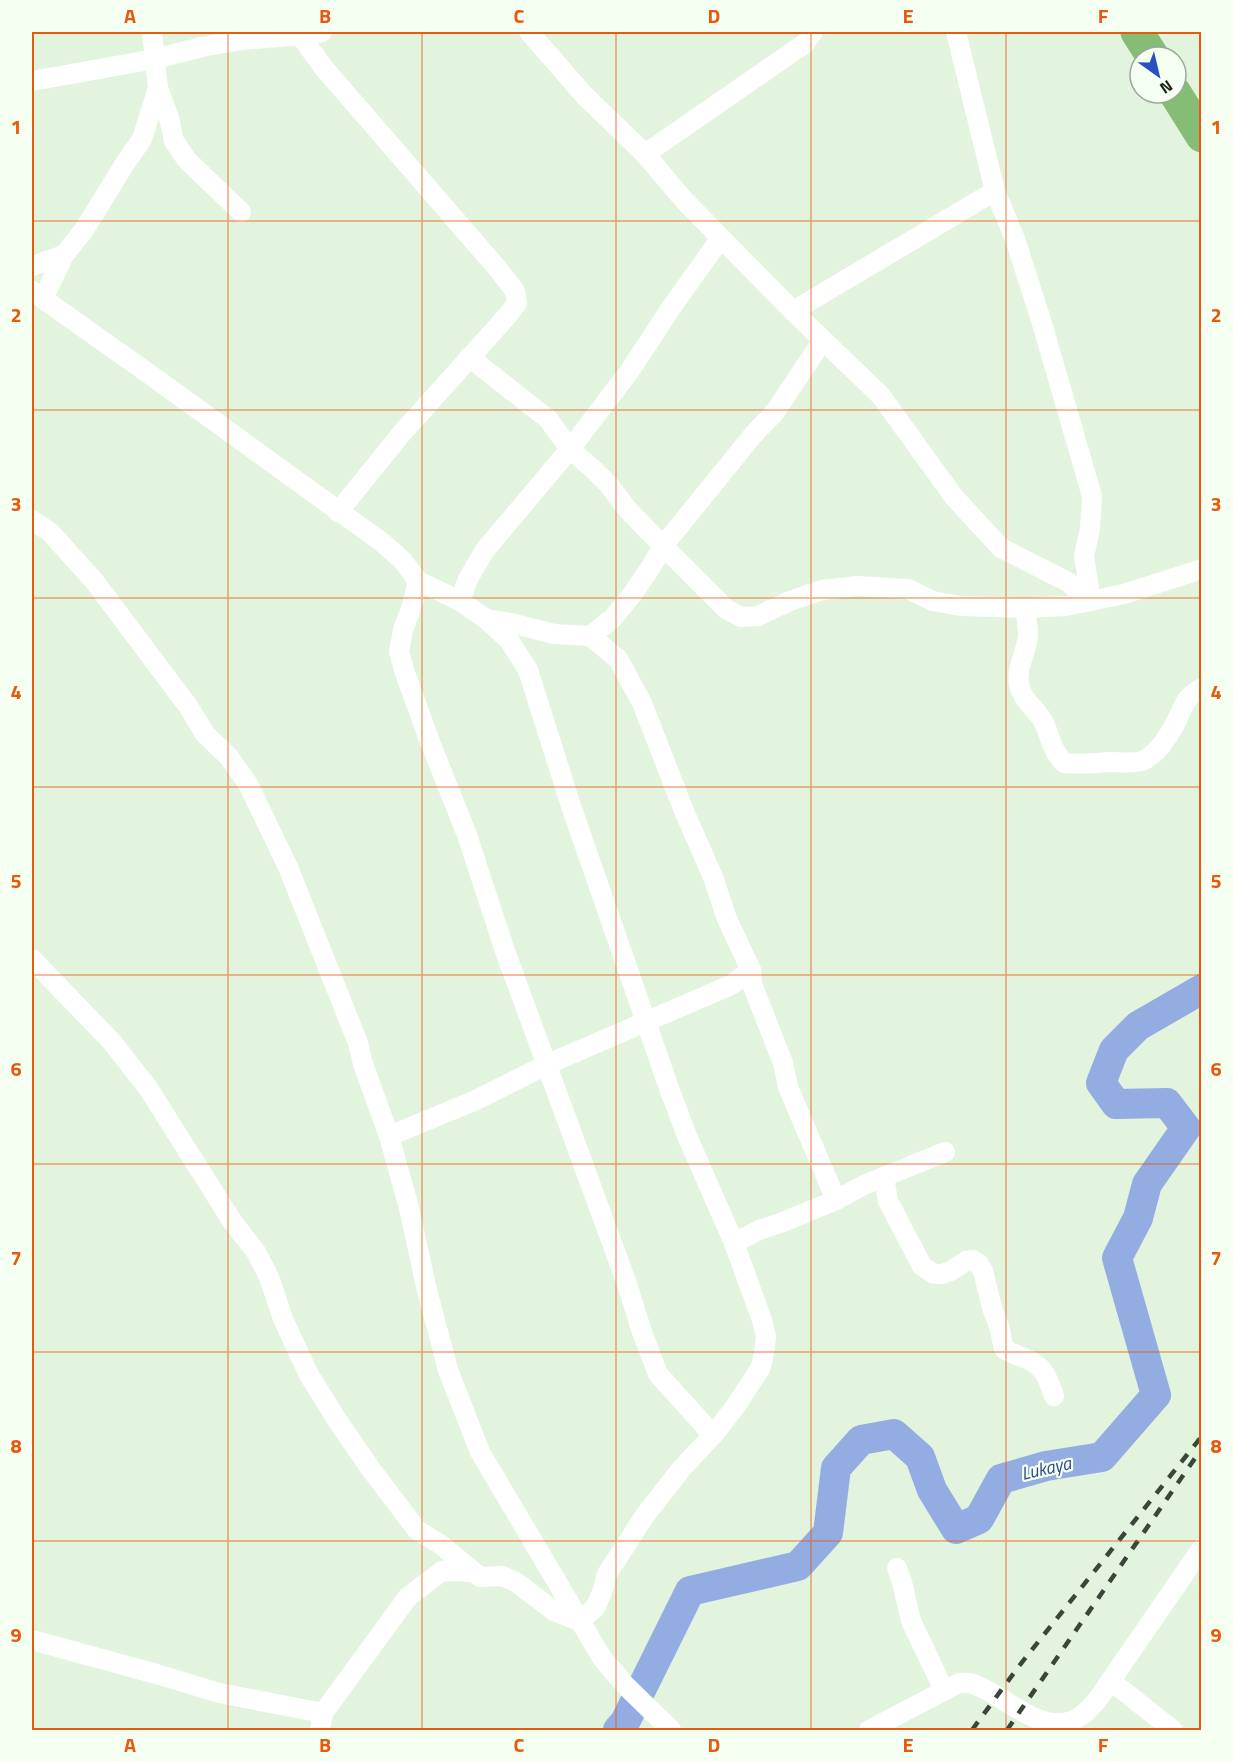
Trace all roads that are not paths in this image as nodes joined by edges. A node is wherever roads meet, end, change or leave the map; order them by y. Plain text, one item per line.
1 (152, 32) edge
2 (322, 32) edge
3 (529, 32) edge
4 (813, 32) edge
5 (956, 32) edge
6 (1137, 32) edge
7 (300, 35) junction
8 (1145, 45) edge
9 (155, 58) junction
10 (32, 81) edge
11 (158, 88) junction
12 (1183, 105) edge
13 (1202, 136) edge
14 (645, 153) junction
15 (995, 191) junction
16 (240, 212) dead end
17 (721, 238) junction
18 (64, 255) junction
19 (32, 266) edge
20 (37, 295) edge
21 (793, 311) junction
22 (823, 340) junction
23 (469, 357) junction
24 (570, 449) junction
25 (338, 512) junction
26 (32, 520) edge
27 (663, 546) junction
28 (1202, 569) edge
29 (418, 581) junction
30 (460, 601) junction
31 (1090, 602) junction
32 (1026, 608) junction
33 (486, 619) junction
34 (590, 636) junction
35 (1202, 688) edge
36 (32, 959) edge
37 (751, 970) junction
38 (647, 1021) junction
39 (548, 1064) junction
40 (389, 1136) junction
41 (945, 1152) dead end
42 (884, 1177) junction
43 (836, 1200) junction
44 (734, 1243) junction
45 (1054, 1396) dead end
46 (713, 1435) junction
47 (1202, 1548) edge
48 (897, 1568) dead end
49 (473, 1572) junction
50 (579, 1621) junction
51 (32, 1640) edge
52 (1111, 1681) junction
53 (944, 1689) junction
54 (1098, 1700) junction
55 (322, 1722) edge
56 (671, 1731) edge
57 (869, 1731) edge
58 (1078, 1731) edge
59 (1173, 1731) edge

1 - 9 street
2 - 7 street
3 - 14 street
4 - 14 street
5 - 15 street
6 - 8 highway
7 - 9 street
7 - 23 street
9 - 10 street
9 - 11 street
11 - 16 street
11 - 18 street
12 - 13 highway
14 - 17 street
15 - 21 street
15 - 31 street
17 - 21 street
17 - 24 street
18 - 19 street
18 - 20 street
20 - 25 street
21 - 22 street
22 - 27 street
22 - 31 street
23 - 24 street
23 - 25 street
24 - 27 street
24 - 30 street
25 - 29 street
26 - 40 street
27 - 32 street
27 - 34 street
28 - 31 street
29 - 30 street
29 - 39 street
30 - 33 street
31 - 32 street
32 - 35 street
33 - 34 street
33 - 38 street
34 - 37 street
36 - 49 street
37 - 38 street
37 - 43 street
38 - 39 street
38 - 44 street
39 - 40 street
39 - 46 street
40 - 50 street
41 - 42 street
42 - 43 street
42 - 45 street
43 - 44 street
44 - 46 street
46 - 50 street
47 - 52 street
48 - 53 street
49 - 50 street
49 - 55 street
50 - 56 street
51 - 55 street
52 - 54 street
52 - 59 street
53 - 54 street
53 - 57 street
54 - 58 street

